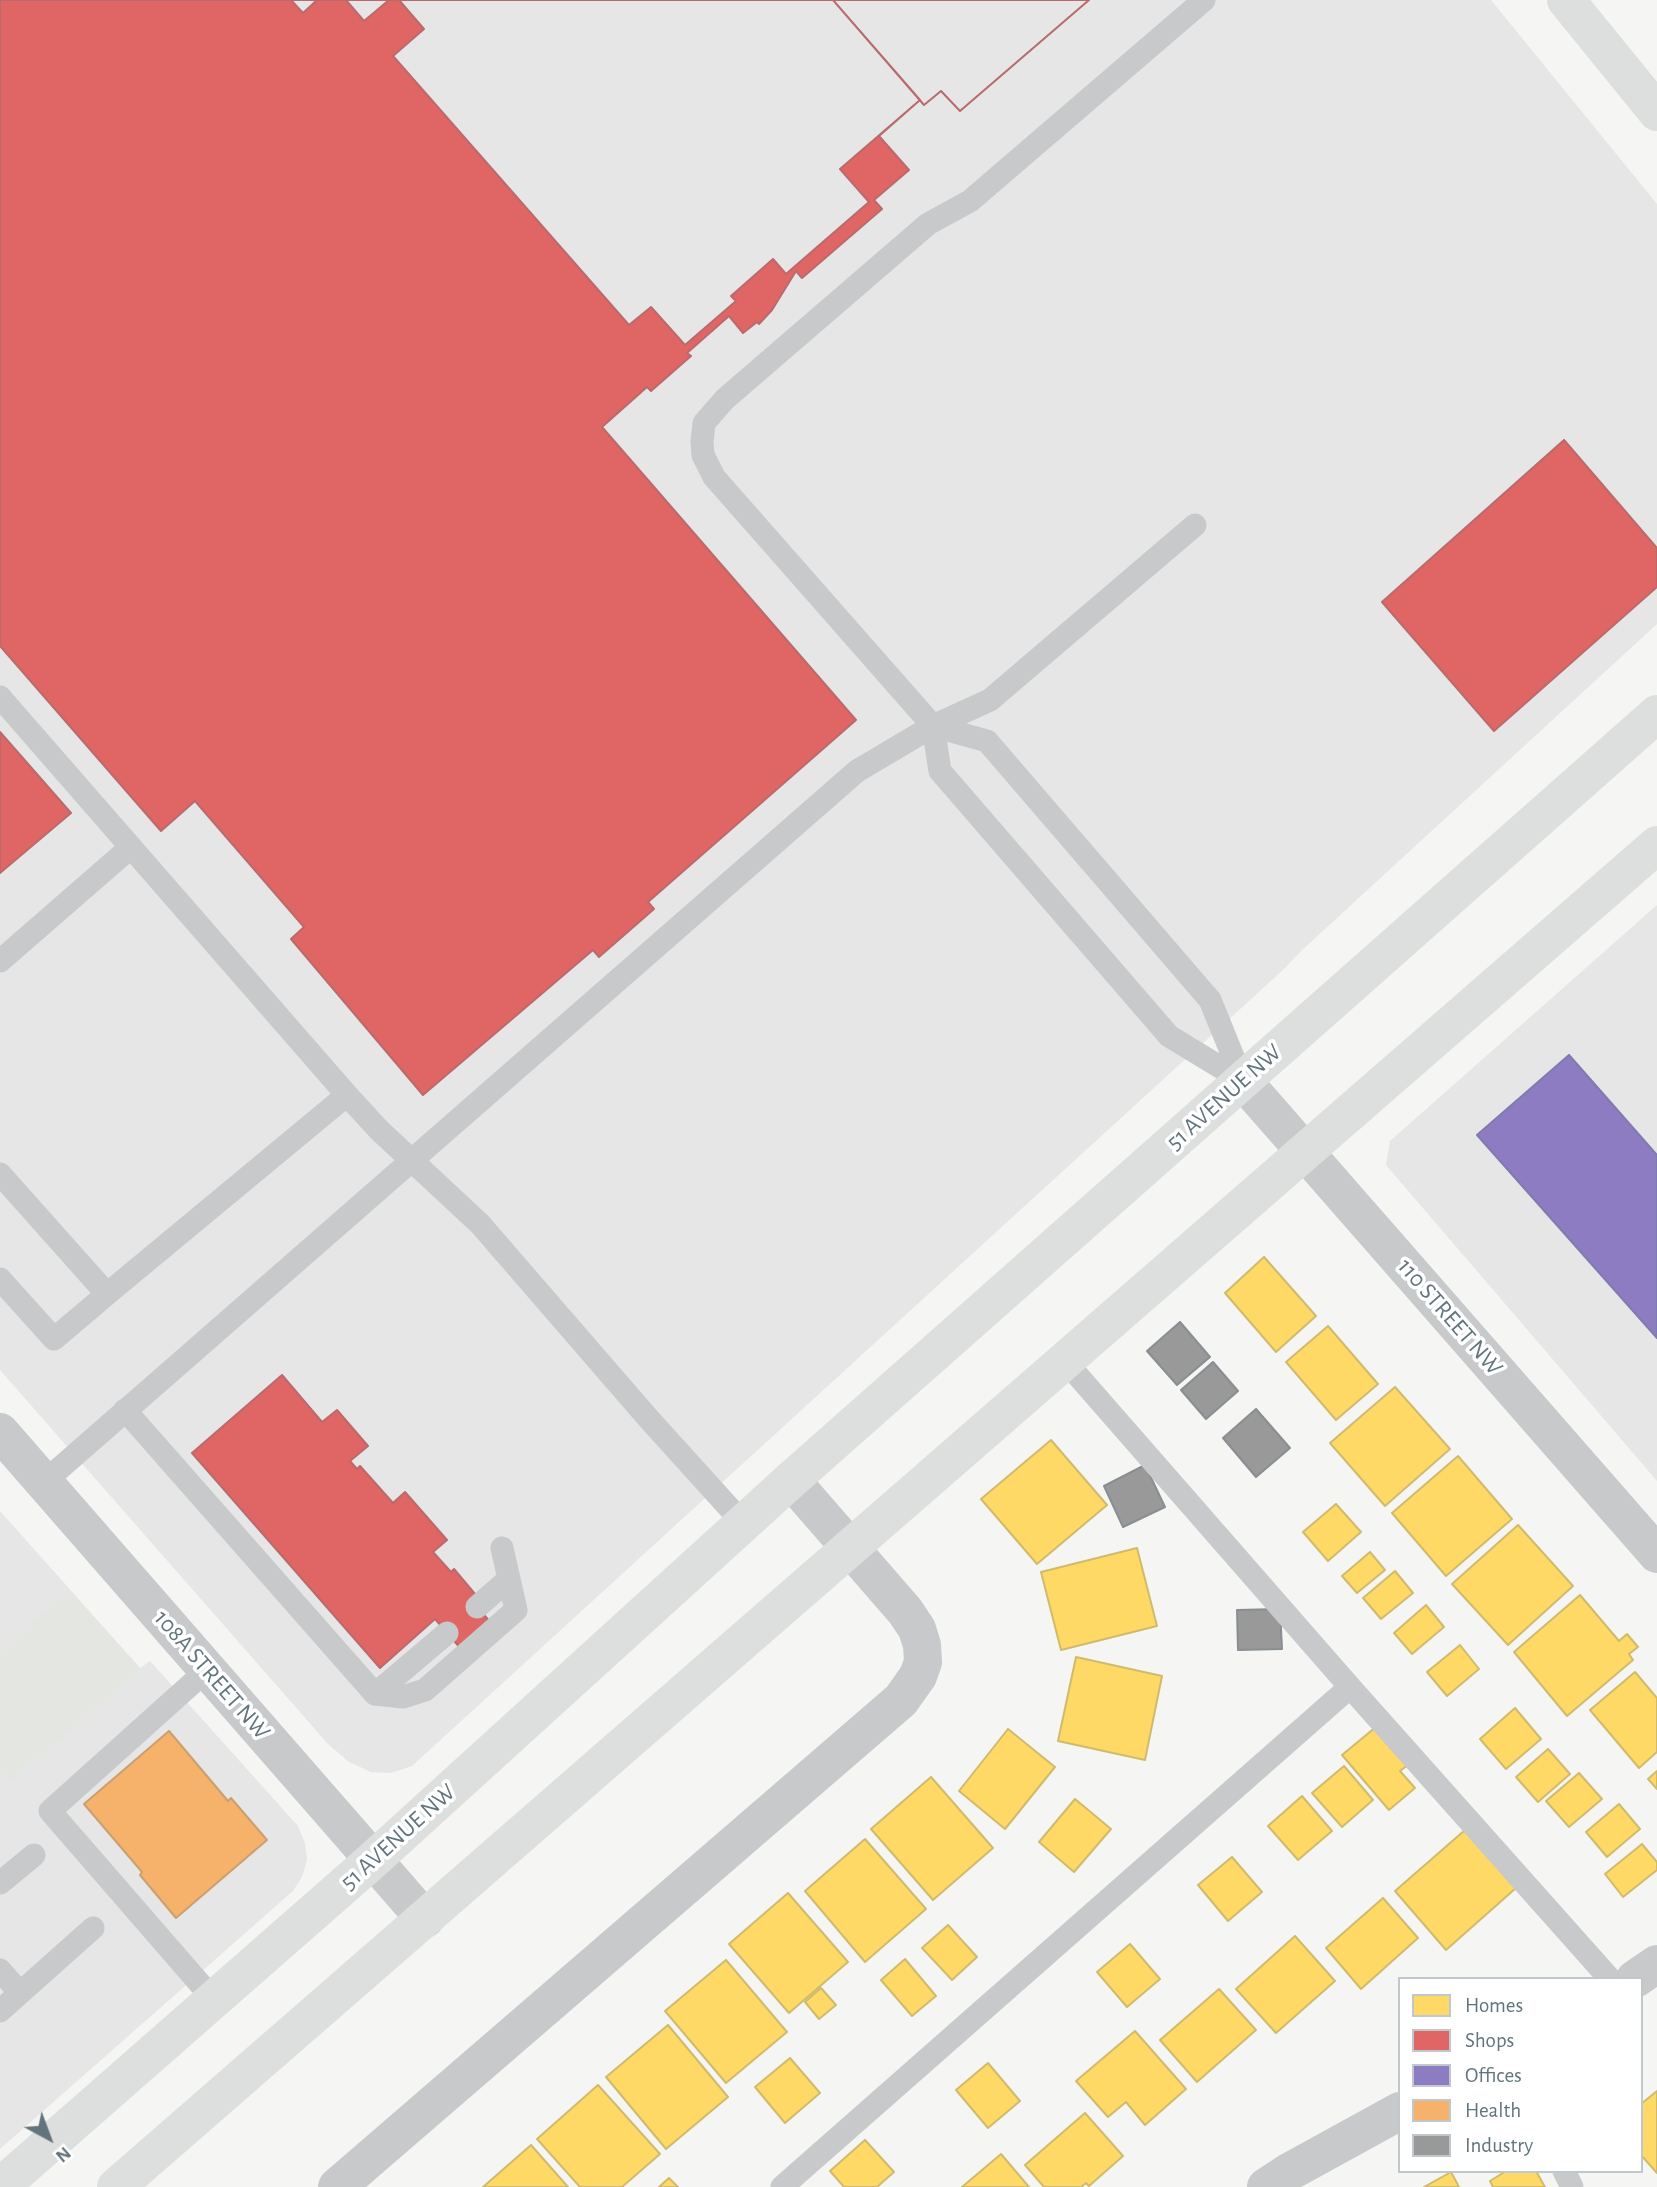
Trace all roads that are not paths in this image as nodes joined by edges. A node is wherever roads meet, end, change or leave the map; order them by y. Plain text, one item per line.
1 (1203, 0) edge
2 (1566, 0) edge
3 (1657, 112) edge
4 (1195, 525) dead end
5 (0, 697) edge
6 (1657, 714) edge
7 (933, 726) junction
8 (1657, 845) edge
9 (131, 847) junction
10 (0, 961) edge
11 (1243, 1081) junction
12 (347, 1095) junction
13 (1305, 1152) junction
14 (413, 1161) junction
15 (0, 1174) edge
16 (0, 1279) edge
17 (107, 1294) junction
18 (1065, 1361) junction
19 (125, 1410) junction
20 (0, 1432) edge
21 (791, 1480) junction
22 (44, 1482) junction
23 (743, 1523) junction
24 (502, 1548) dead end
25 (850, 1548) junction
26 (1657, 1554) edge
27 (509, 1579) junction
28 (477, 1608) dead end
29 (447, 1633) dead end
30 (207, 1670) junction
31 (1350, 1686) junction
32 (375, 1694) junction
33 (34, 1855) dead end
34 (373, 1860) junction
35 (0, 1884) edge
36 (425, 1919) junction
37 (93, 1928) dead end
38 (1657, 1964) edge
39 (0, 1970) edge
40 (1608, 1977) edge
41 (1638, 1977) edge
42 (20, 1993) junction
43 (214, 2000) junction
44 (0, 2011) edge
45 (1398, 2112) edge
46 (0, 2187) edge
47 (116, 2187) edge
48 (337, 2187) edge
49 (782, 2187) edge
50 (1266, 2187) edge

1 - 7 lane
2 - 3 main road
4 - 7 lane
5 - 9 lane
6 - 11 main road, 51 AVENUE NW
7 - 11 lane
7 - 11 lane
7 - 14 lane
8 - 13 main road
9 - 10 lane
9 - 12 lane
11 - 13 street, 110 STREET NW
11 - 21 main road, 51 AVENUE NW
12 - 14 lane
12 - 17 lane
13 - 18 main road
13 - 26 street, 110 STREET NW
14 - 19 lane
14 - 23 lane
15 - 17 lane
16 - 17 lane
18 - 25 main road
18 - 31 lane
19 - 22 lane
19 - 32 lane
20 - 22 street, 108A STREET NW
21 - 23 main road, 51 AVENUE NW
21 - 25 street
22 - 30 street, 108A STREET NW
23 - 34 main road, 51 AVENUE NW
24 - 27 lane
25 - 36 main road
25 - 48 street
27 - 28 lane
27 - 32 lane
29 - 32 lane
30 - 34 street, 108A STREET NW
30 - 43 lane
31 - 40 lane
31 - 49 lane
33 - 35 lane
34 - 36 street, 108A STREET NW
34 - 43 main road, 51 AVENUE NW
36 - 47 main road
37 - 42 lane
38 - 41 street
39 - 42 lane
42 - 44 lane
43 - 46 main road, 51 AVENUE NW
45 - 50 street

